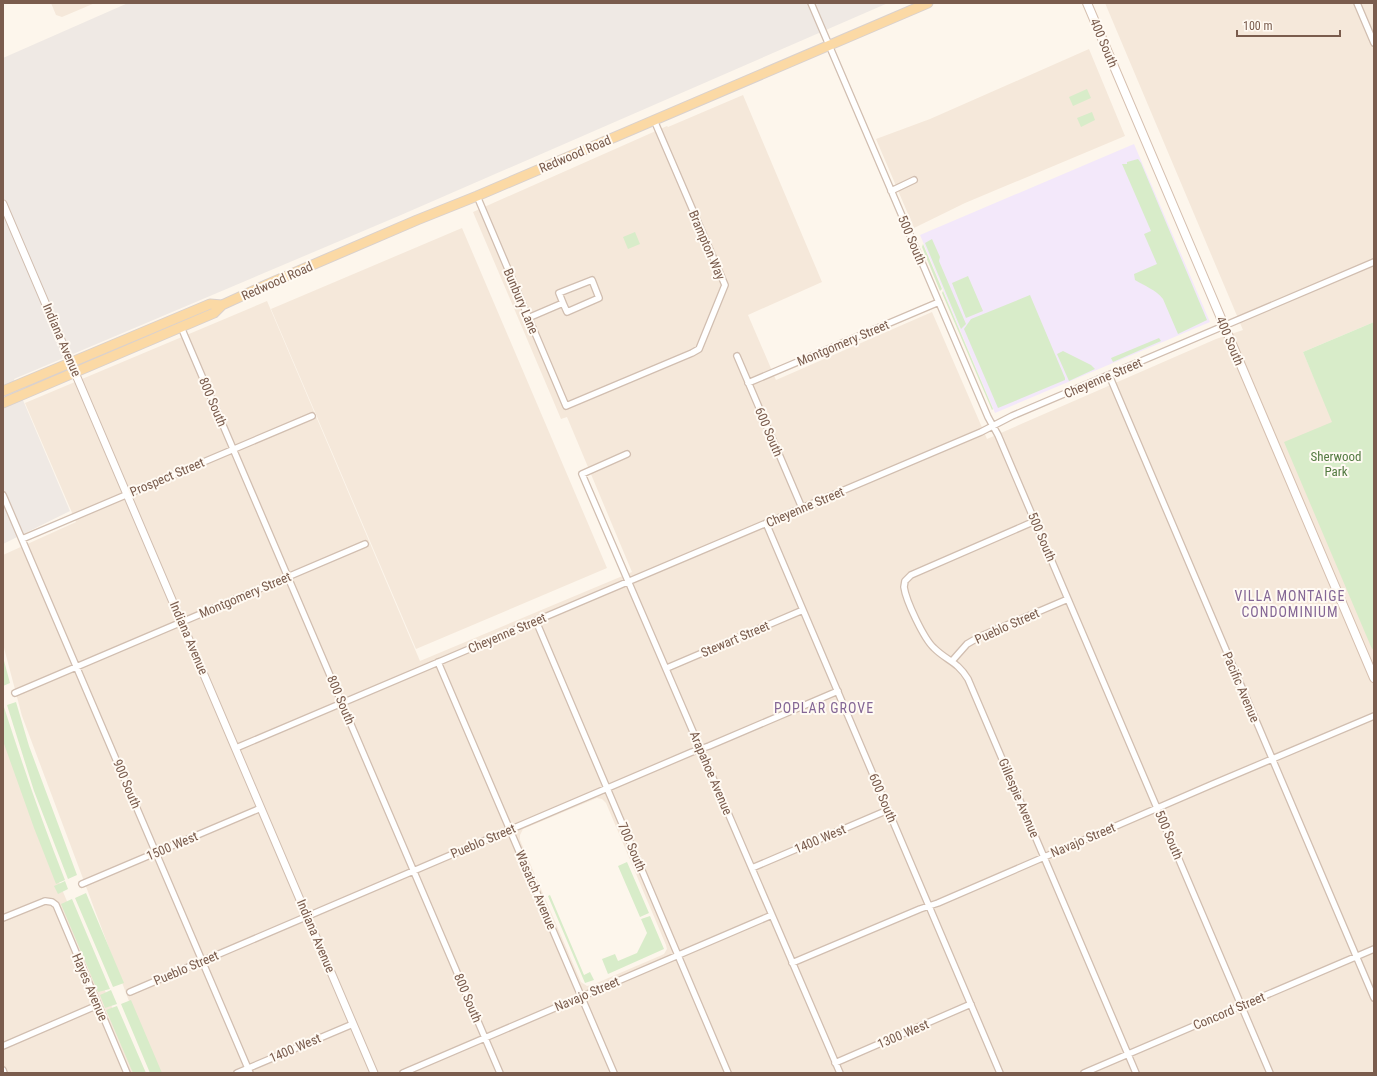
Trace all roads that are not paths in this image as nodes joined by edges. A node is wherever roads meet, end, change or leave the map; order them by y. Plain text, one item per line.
1 (811, 3) edge
2 (928, 3) edge
3 (1087, 3) edge
4 (1357, 3) edge
5 (1374, 43) edge
6 (829, 45) junction
7 (654, 120) junction
8 (914, 180) dead end
9 (891, 191) junction
10 (477, 196) junction
11 (3, 204) edge
12 (1374, 262) edge
13 (939, 302) junction
14 (563, 303) junction
15 (222, 305) junction
16 (528, 318) junction
17 (1224, 326) junction
18 (181, 327) junction
19 (737, 356) dead end
20 (71, 362) junction
21 (75, 373) junction
22 (1109, 375) junction
23 (748, 383) junction
24 (3, 391) edge
25 (3, 403) edge
26 (566, 406) joint
27 (312, 416) dead end
28 (992, 426) junction
29 (233, 449) junction
30 (627, 454) dead end
31 (127, 494) junction
32 (3, 495) edge
33 (802, 508) junction
34 (1035, 521) junction
35 (766, 523) junction
36 (22, 539) junction
37 (365, 544) dead end
38 (288, 577) junction
39 (629, 582) junction
40 (1068, 599) junction
41 (803, 610) junction
42 (536, 621) junction
43 (182, 622) junction
44 (952, 661) junction
45 (438, 662) junction
46 (76, 667) junction
47 (667, 668) junction
48 (1374, 678) edge
49 (838, 691) junction
50 (15, 693) dead end
51 (342, 703) junction
52 (1374, 716) edge
53 (236, 748) junction
54 (701, 749) junction
55 (1272, 759) junction
56 (607, 788) junction
57 (261, 808) junction
58 (1157, 808) junction
59 (888, 810) junction
60 (510, 829) junction
61 (156, 853) junction
62 (1044, 857) junction
63 (752, 868) junction
64 (414, 870) junction
65 (82, 884) dead end
66 (929, 905) junction
67 (772, 915) junction
68 (307, 916) junction
69 (3, 918) edge
70 (1374, 949) edge
71 (678, 955) junction
72 (1356, 957) junction
73 (202, 961) junction
74 (792, 963) junction
75 (130, 992) dead end
76 (581, 996) junction
77 (1374, 998) edge
78 (971, 1004) junction
79 (98, 1005) junction
80 (1242, 1006) junction
81 (353, 1024) junction
82 (485, 1038) junction
83 (3, 1046) edge
84 (1128, 1054) junction
85 (835, 1063) junction
86 (249, 1071) edge
87 (127, 1073) edge
88 (237, 1073) edge
89 (374, 1073) edge
90 (403, 1073) edge
91 (500, 1073) edge
92 (614, 1073) edge
93 (728, 1073) edge
94 (840, 1073) edge
95 (1000, 1073) edge
96 (1084, 1073) edge
97 (1136, 1073) edge
98 (1270, 1073) edge

1 - 6 street, 500 South
2 - 6 main road, Redwood Road
3 - 17 main road, 400 South
4 - 5 street
6 - 7 main road, Redwood Road
6 - 9 street, 500 South
7 - 10 main road, Redwood Road
7 - 26 street, Brampton Way
8 - 9 street
9 - 13 street, 500 South
10 - 15 main road, Redwood Road
10 - 16 street, Bunbury Lane
11 - 20 street, Indiana Avenue
12 - 17 street, Cheyenne Street
13 - 23 street, Montgomery Street
13 - 28 street, 500 South
14 - 14 street
14 - 16 street
15 - 18 main road, Redwood Road
15 - 20 main road, Redwood Road
16 - 26 street, Bunbury Lane
17 - 22 street, Cheyenne Street
17 - 48 main road, 400 South
18 - 21 main road, Redwood Road
18 - 29 street, 800 South
19 - 23 street, 600 South
20 - 21 street, Indiana Avenue
20 - 24 main road, Redwood Road
21 - 25 main road, Redwood Road
21 - 31 street, Indiana Avenue
22 - 28 street, Cheyenne Street
22 - 55 street, Pacific Avenue
23 - 33 street, 600 South
27 - 29 street, Prospect Street
28 - 33 street, Cheyenne Street
28 - 34 street, 500 South
29 - 31 street, Prospect Street
29 - 38 street, 800 South
30 - 39 street, Arapahoe Avenue
31 - 36 street, Prospect Street
31 - 43 street, Indiana Avenue
32 - 36 street, 900 South
33 - 35 street, Cheyenne Street
34 - 40 street, 500 South
34 - 44 street, Gillespie Avenue
35 - 39 street, Cheyenne Street
35 - 41 street, 600 South
36 - 46 street, 900 South
37 - 38 street, Montgomery Street
38 - 43 street, Montgomery Street
38 - 51 street, 800 South
39 - 42 street, Cheyenne Street
39 - 47 street, Arapahoe Avenue
40 - 44 street, Pueblo Street
40 - 58 street, 500 South
41 - 47 street, Stewart Street
41 - 49 street, 600 South
42 - 45 street, Cheyenne Street
42 - 56 street, 700 South
43 - 46 street, Montgomery Street
43 - 53 street, Indiana Avenue
44 - 62 street, Gillespie Avenue
45 - 51 street, Cheyenne Street
45 - 60 street, Wasatch Avenue
46 - 50 street, Montgomery Street
46 - 61 street, 900 South
47 - 54 street, Arapahoe Avenue
49 - 54 street, Pueblo Street
49 - 59 street, 600 South
51 - 53 street, Cheyenne Street
51 - 64 street, 800 South
52 - 55 street, Navajo Street
53 - 57 street, Indiana Avenue
54 - 56 street, Pueblo Street
54 - 63 street, Arapahoe Avenue
55 - 58 street, Navajo Street
55 - 72 street, Pacific Avenue
56 - 60 street, Pueblo Street
56 - 71 street, 700 South
57 - 61 street, 1500 West
57 - 68 street, Indiana Avenue
58 - 62 street, Navajo Street
58 - 80 street, 500 South
59 - 63 street, 1400 West
59 - 66 street, 600 South
60 - 64 street, Pueblo Street
60 - 76 street, Wasatch Avenue
61 - 65 street, 1500 West
61 - 73 street, 900 South
62 - 66 street, Navajo Street
62 - 84 street, Gillespie Avenue
63 - 67 street, Arapahoe Avenue
64 - 68 street, Pueblo Street
64 - 82 street, 800 South
66 - 74 street, Navajo Street
66 - 78 street, 600 South
67 - 71 street, Navajo Street
67 - 74 street, Arapahoe Avenue
68 - 73 street, Pueblo Street
68 - 81 street, Indiana Avenue
69 - 79 street, Hayes Avenue
70 - 72 street, Concord Street
71 - 76 street, Navajo Street
71 - 93 street, 700 South
72 - 77 street, Pacific Avenue
72 - 80 street, Concord Street
73 - 75 street, Pueblo Street
73 - 86 street, 900 South
74 - 85 street, Arapahoe Avenue
76 - 82 street, Navajo Street
76 - 92 street, Wasatch Avenue
78 - 85 street, 1300 West
78 - 95 street, 600 South
79 - 83 street
79 - 87 street, Hayes Avenue
80 - 84 street, Concord Street
80 - 98 street, 500 South
81 - 86 street, 1400 West
81 - 89 street, Indiana Avenue
82 - 90 street, Navajo Street
82 - 91 street, 800 South
84 - 96 street, Concord Street
84 - 97 street, Gillespie Avenue
85 - 94 street, Arapahoe Avenue
86 - 88 street, 1400 West

